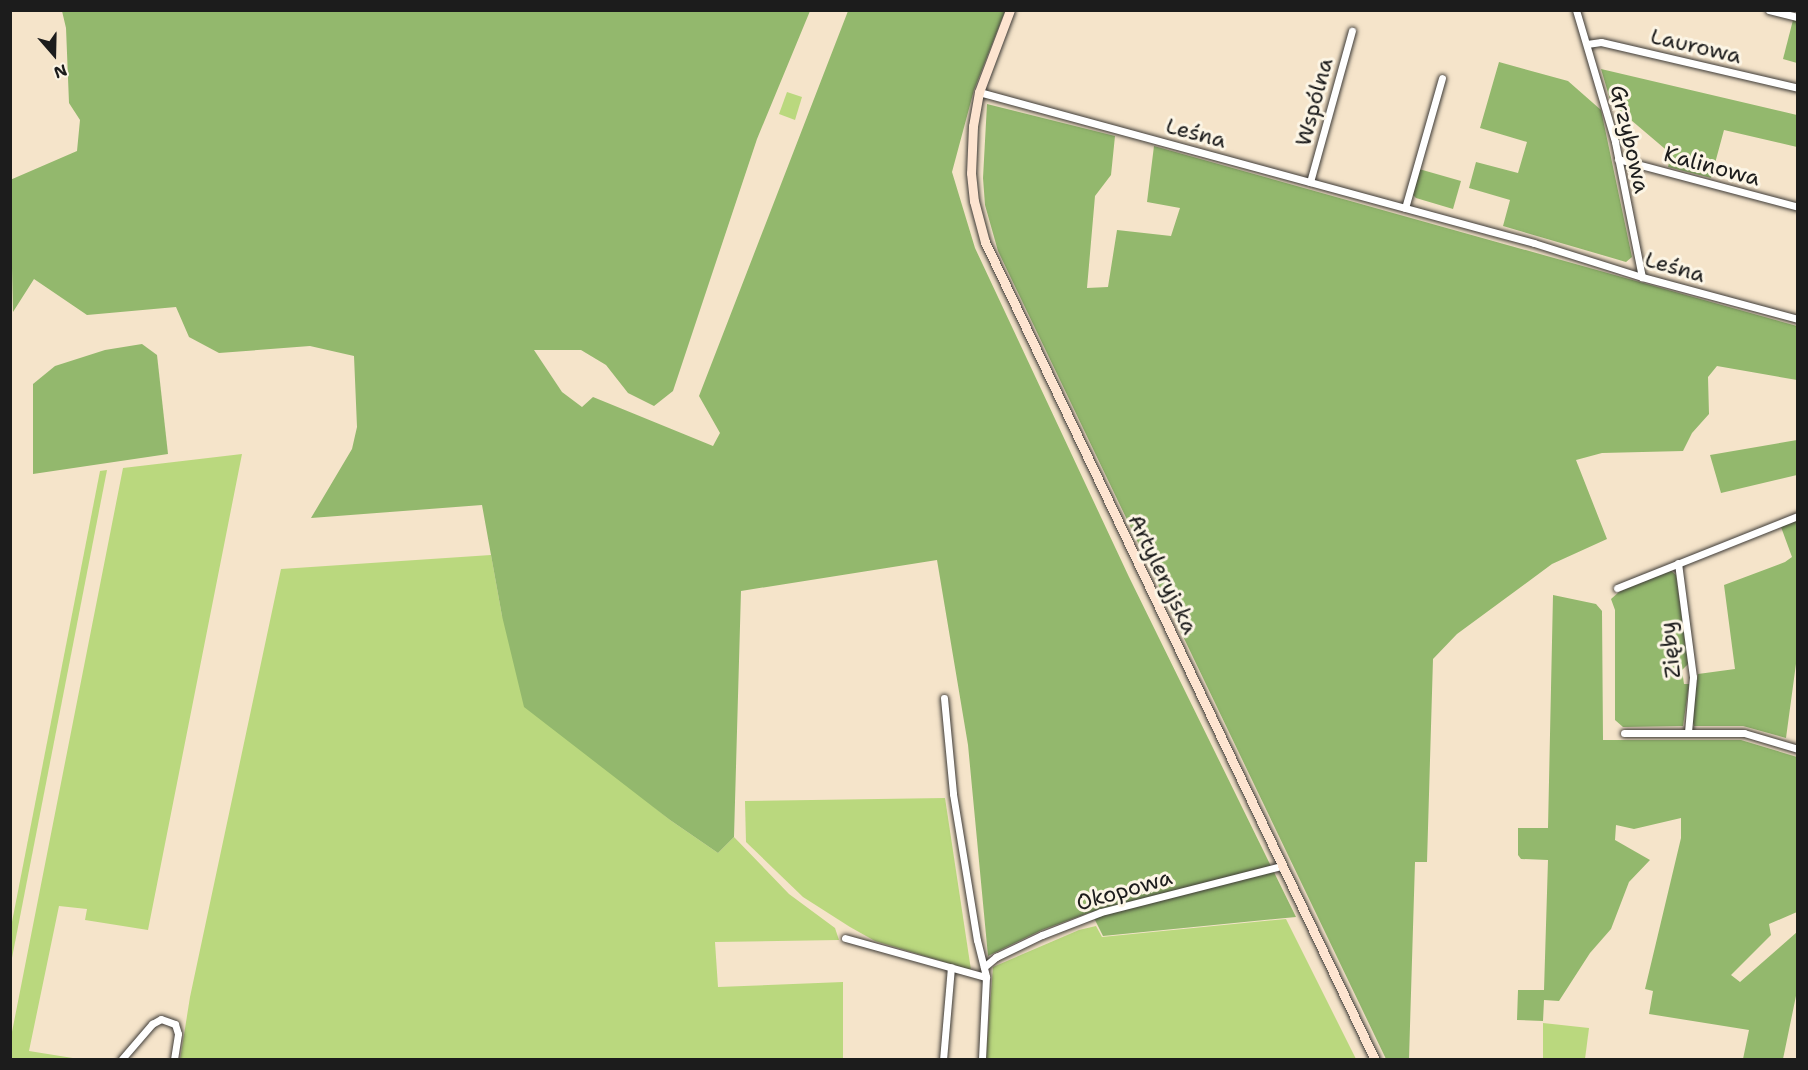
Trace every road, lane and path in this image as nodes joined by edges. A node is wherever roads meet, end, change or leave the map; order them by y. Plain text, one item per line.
1 (1010, 10) edge
2 (1576, 10) edge
3 (1769, 10) edge
4 (1797, 17) edge
5 (1352, 31) dead end
6 (1587, 44) junction
7 (1442, 78) dead end
8 (1797, 88) edge
9 (979, 92) junction
10 (1618, 159) junction
11 (1310, 182) junction
12 (1797, 207) edge
13 (1405, 208) junction
14 (1642, 277) junction
15 (1797, 319) edge
16 (1797, 516) edge
17 (1678, 563) junction
18 (1617, 588) dead end
19 (944, 698) dead end
20 (1688, 732) junction
21 (1624, 733) dead end
22 (1797, 749) edge
23 (1282, 866) junction
24 (845, 938) dead end
25 (951, 967) junction
26 (984, 967) junction
27 (986, 978) junction
28 (121, 1059) edge
29 (174, 1059) edge
30 (943, 1059) edge
31 (982, 1059) edge
32 (1375, 1059) edge

1 - 9 street, Artyleryjska
2 - 6 street, Grzybowa
3 - 4 street
5 - 11 street, Wspólna
6 - 8 street, Laurowa
6 - 10 street, Grzybowa
7 - 13 street
9 - 11 street, Leśna
9 - 23 street, Artyleryjska
10 - 12 street, Kalinowa
10 - 14 street, Grzybowa
11 - 13 street, Leśna
13 - 14 street, Leśna
14 - 15 street, Leśna
16 - 17 street
17 - 18 street
17 - 20 street, Zięby
19 - 26 street
20 - 21 street
20 - 22 street
23 - 26 street, Okopowa
23 - 32 street, Artyleryjska
24 - 25 street
25 - 27 street
25 - 30 street
26 - 27 street
27 - 31 street
28 - 29 street

